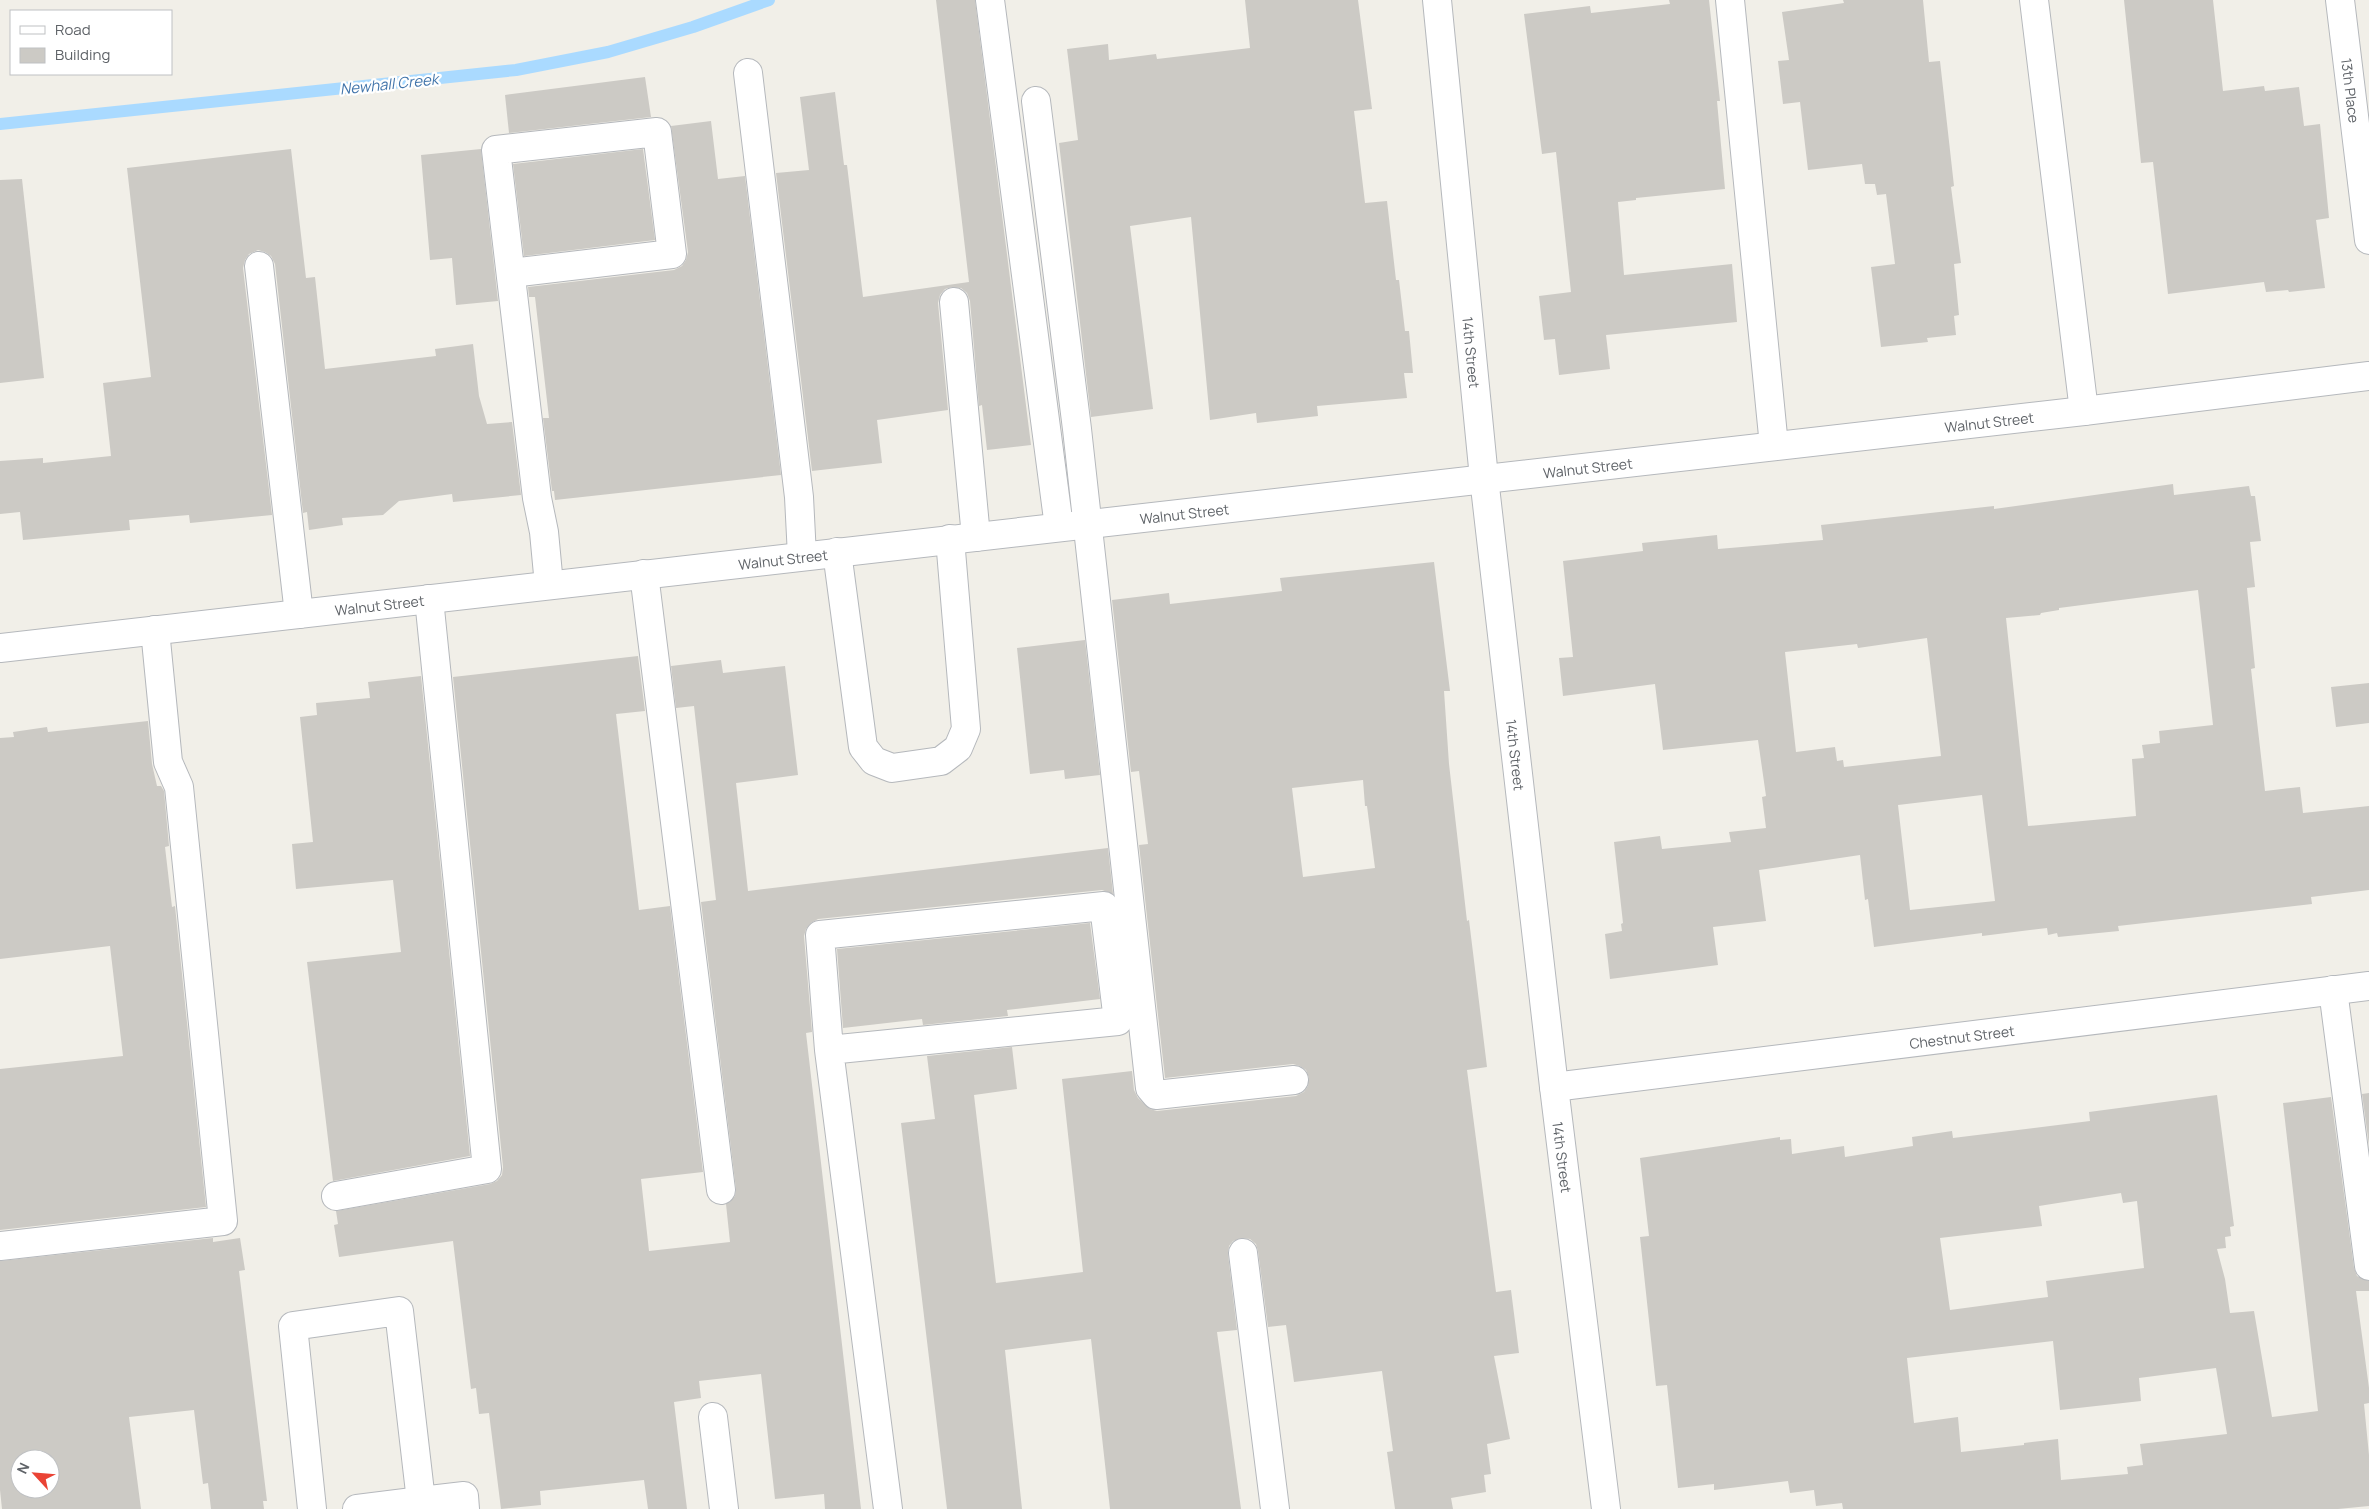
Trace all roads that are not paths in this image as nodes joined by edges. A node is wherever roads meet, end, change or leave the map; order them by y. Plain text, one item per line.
1 (990, 0) edge
2 (1437, 0) edge
3 (1730, 0) edge
4 (2034, 0) edge
5 (2340, 0) edge
6 (748, 73) dead end
7 (1036, 101) dead end
8 (2369, 240) edge
9 (259, 266) dead end
10 (511, 273) junction
11 (954, 302) dead end
12 (2369, 376) edge
13 (2084, 411) junction
14 (1774, 446) junction
15 (1484, 478) junction
16 (1087, 523) junction
17 (1059, 527) junction
18 (963, 538) junction
19 (837, 552) junction
20 (802, 556) junction
21 (644, 574) junction
22 (549, 585) junction
23 (429, 599) junction
24 (299, 614) junction
25 (156, 630) junction
26 (0, 648) edge
27 (2369, 986) edge
28 (2333, 990) junction
29 (830, 1050) junction
30 (1294, 1080) dead end
31 (1554, 1088) junction
32 (721, 1190) dead end
33 (336, 1196) dead end
34 (0, 1246) edge
35 (1243, 1253) dead end
36 (2369, 1266) edge
37 (713, 1417) dead end
38 (421, 1501) junction
39 (312, 1509) edge
40 (357, 1509) edge
41 (465, 1509) edge
42 (724, 1509) edge
43 (888, 1509) edge
44 (1275, 1509) edge
45 (1606, 1509) edge

1 - 17 street
2 - 15 street, 14th Street
3 - 14 street
4 - 13 street
5 - 8 street, 13th Place
6 - 20 street
7 - 16 street
9 - 24 street
10 - 10 street
10 - 22 street
11 - 18 street
12 - 13 street, Walnut Street
13 - 14 street, Walnut Street
14 - 15 street, Walnut Street
15 - 16 street, Walnut Street
15 - 31 street, 14th Street
16 - 17 street, Walnut Street
16 - 30 street
17 - 18 street, Walnut Street
18 - 19 street, Walnut Street
18 - 19 street
19 - 20 street, Walnut Street
20 - 21 street, Walnut Street
21 - 22 street, Walnut Street
21 - 32 street
22 - 23 street, Walnut Street
23 - 24 street, Walnut Street
23 - 33 street
24 - 25 street, Walnut Street
25 - 26 street, Walnut Street
25 - 34 street
27 - 28 street, Chestnut Street
28 - 31 street, Chestnut Street
28 - 36 street
29 - 29 street
29 - 43 street
31 - 45 street, 14th Street
35 - 44 street
37 - 42 street
38 - 39 street
38 - 40 street
38 - 41 street

